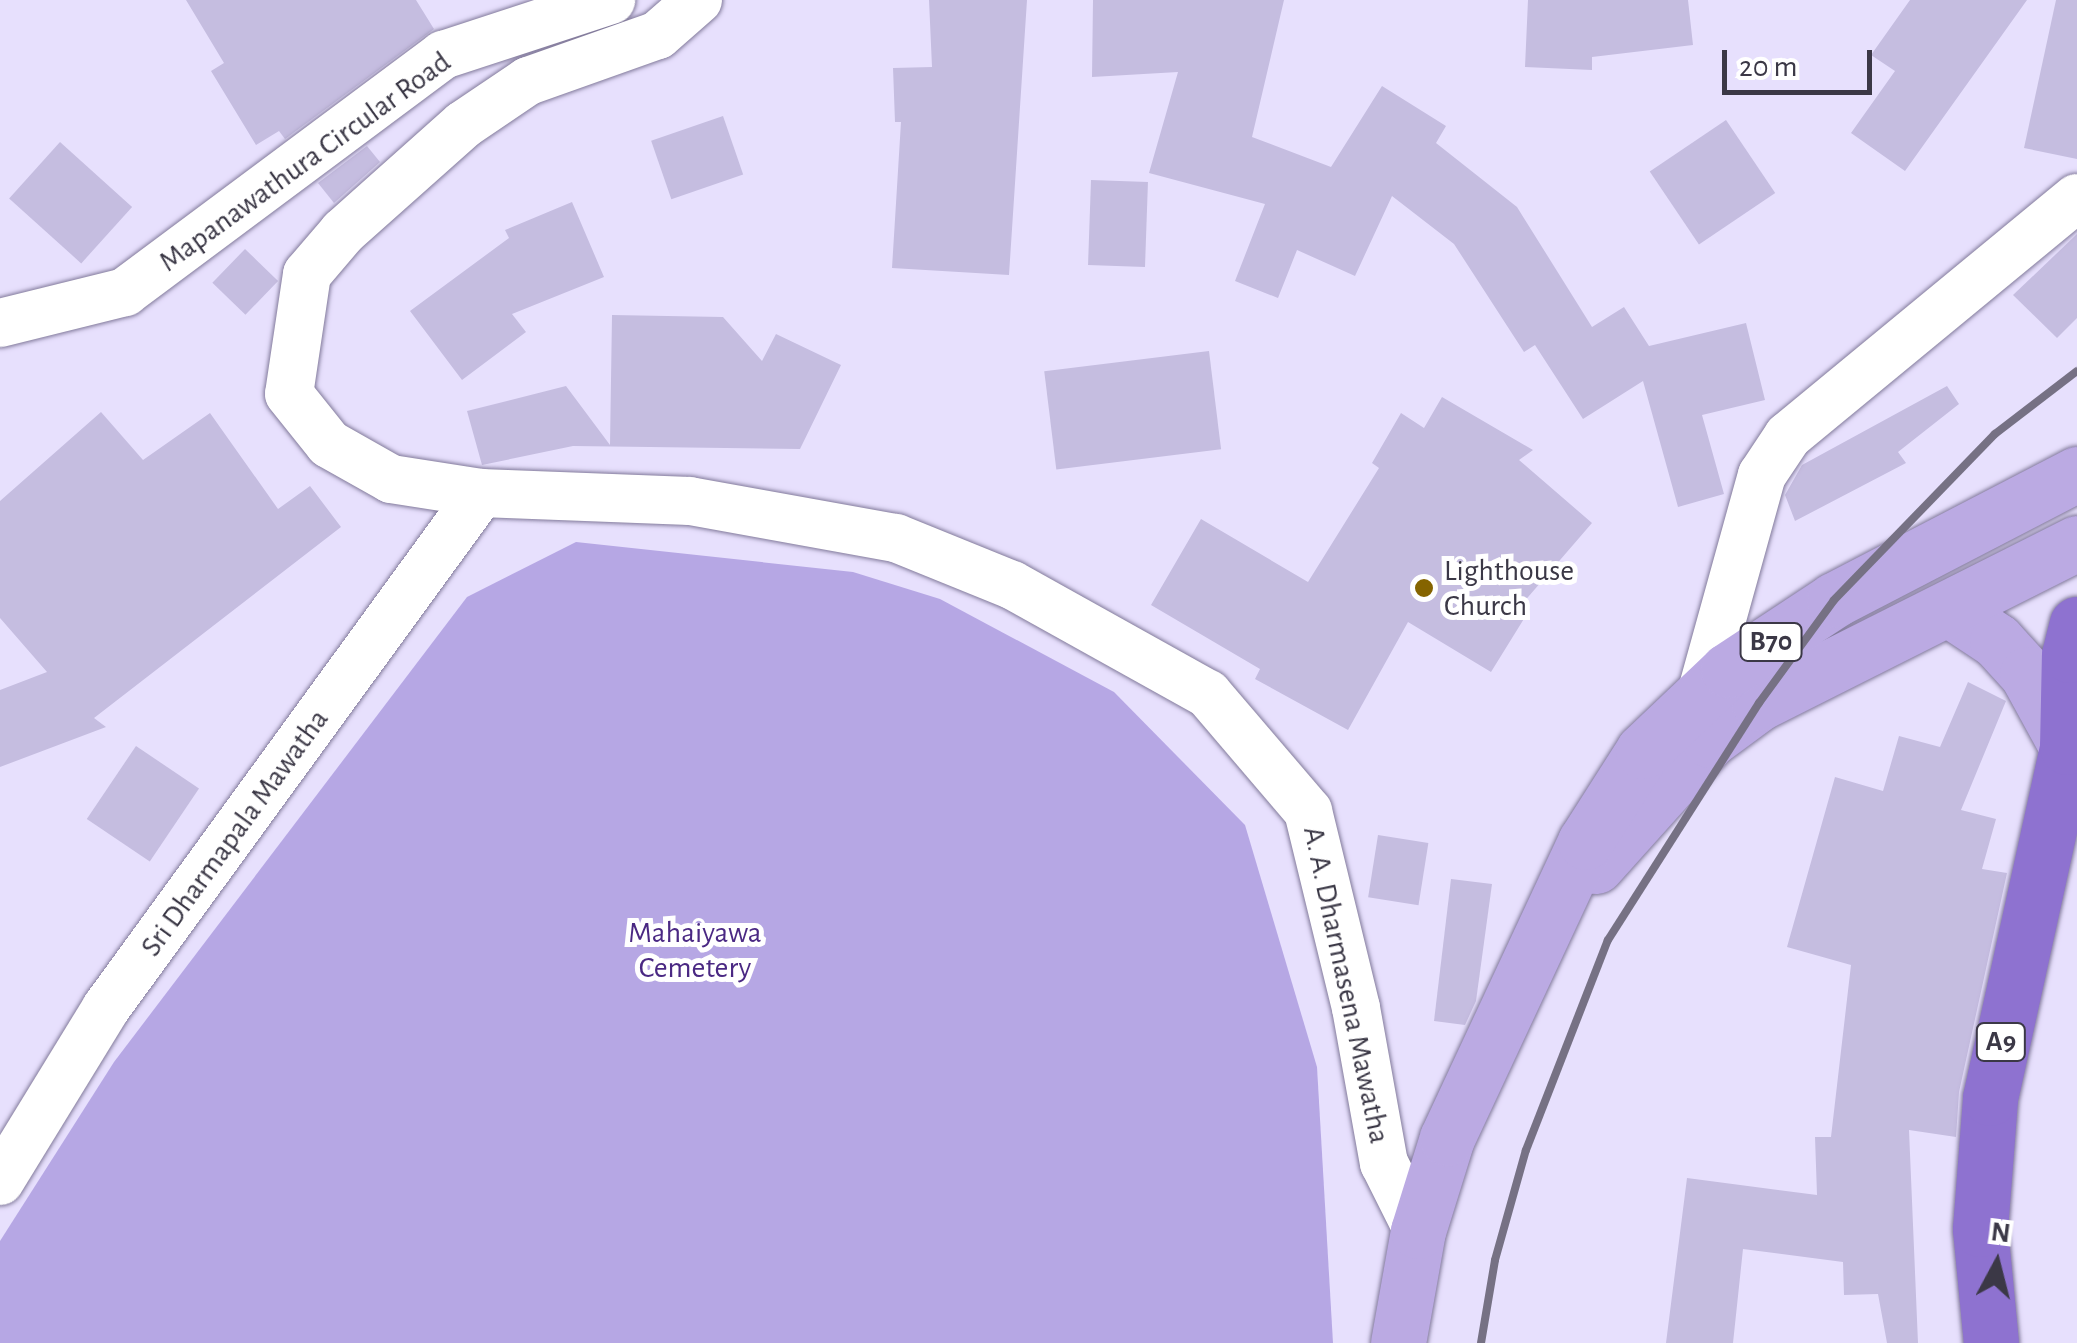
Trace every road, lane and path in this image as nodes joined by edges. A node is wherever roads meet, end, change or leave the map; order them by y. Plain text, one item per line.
1 (611, 0) edge
2 (698, 0) edge
3 (2077, 198) edge
4 (0, 323) edge
5 (2077, 474) edge
6 (481, 493) junction
7 (2077, 543) edge
8 (1949, 609) junction
9 (2077, 624) edge
10 (1702, 691) junction
11 (2072, 738) edge
12 (1558, 909) junction
13 (0, 1180) edge
14 (1418, 1231) junction
15 (1398, 1343) edge
16 (1990, 1343) edge

1 - 4 street, Mapanawathura Circular Road
2 - 6 street, A. A. Dharmasena Mawatha
3 - 10 street
5 - 10 main road, B70
6 - 13 street, Sri Dharmapala Mawatha
6 - 14 street, A. A. Dharmasena Mawatha
7 - 8 main road, B70
8 - 11 main road
8 - 12 main road, B70
9 - 11 highway, A9
10 - 12 main road, B70
11 - 16 highway, A9
12 - 14 main road, B70
14 - 15 main road, B70

